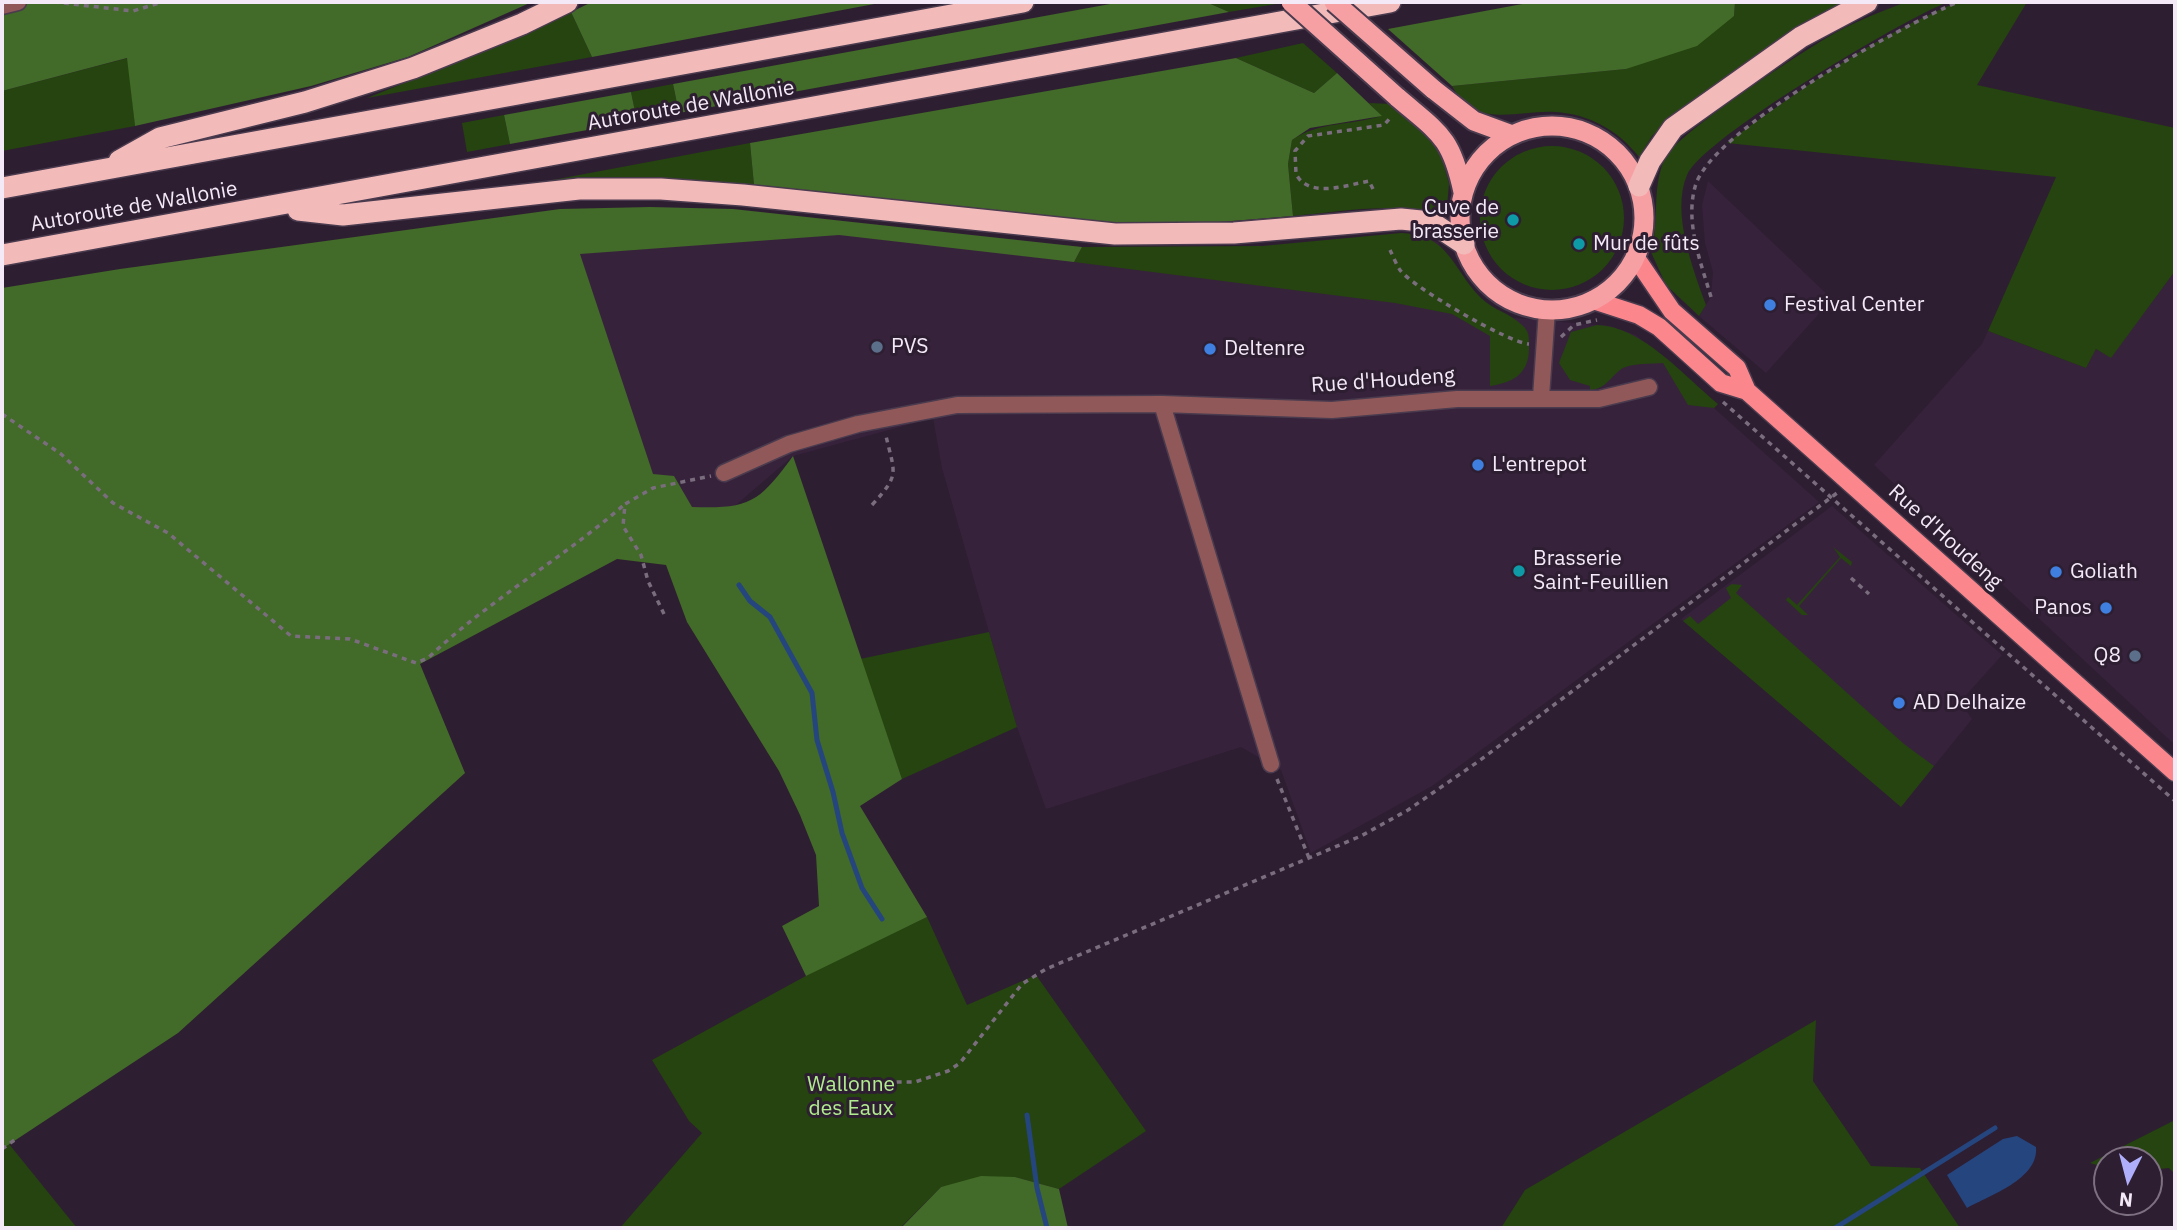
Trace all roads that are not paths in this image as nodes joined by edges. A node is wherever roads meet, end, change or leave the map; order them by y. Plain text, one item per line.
1 (18, 2) edge
2 (567, 2) edge
3 (1023, 2) edge
4 (1292, 2) edge
5 (1334, 2) edge
6 (1390, 2) edge
7 (1867, 2) edge
8 (2, 6) edge
9 (1512, 135) junction
10 (105, 169) junction
11 (1639, 186) junction
12 (2, 188) edge
13 (1463, 192) junction
14 (275, 207) junction
15 (1464, 244) junction
16 (2, 256) edge
17 (1636, 258) junction
18 (1593, 300) junction
19 (1547, 310) junction
20 (1648, 387) dead end
21 (1746, 391) junction
22 (1541, 397) junction
23 (1161, 404) junction
24 (724, 473) road end
25 (1271, 764) road end
26 (2175, 772) edge

1 - 8 street
2 - 10 highway
3 - 10 highway, Autoroute de Wallonie
4 - 13 highway, bridge
5 - 9 highway, bridge
6 - 14 highway, Autoroute de Wallonie
7 - 11 highway
9 - 11 highway
9 - 13 highway
10 - 12 highway, Autoroute de Wallonie
11 - 17 highway
13 - 15 highway
14 - 15 highway
14 - 16 highway, Autoroute de Wallonie
15 - 19 highway
17 - 18 highway
17 - 21 main road, Rue d'Houdeng
18 - 19 highway
18 - 21 main road, Rue d'Houdeng
19 - 22 street
20 - 22 street, Rue d'Houdeng
21 - 26 main road, Rue d'Houdeng
22 - 23 street, Rue d'Houdeng
23 - 24 street, Rue d'Houdeng
23 - 25 street

